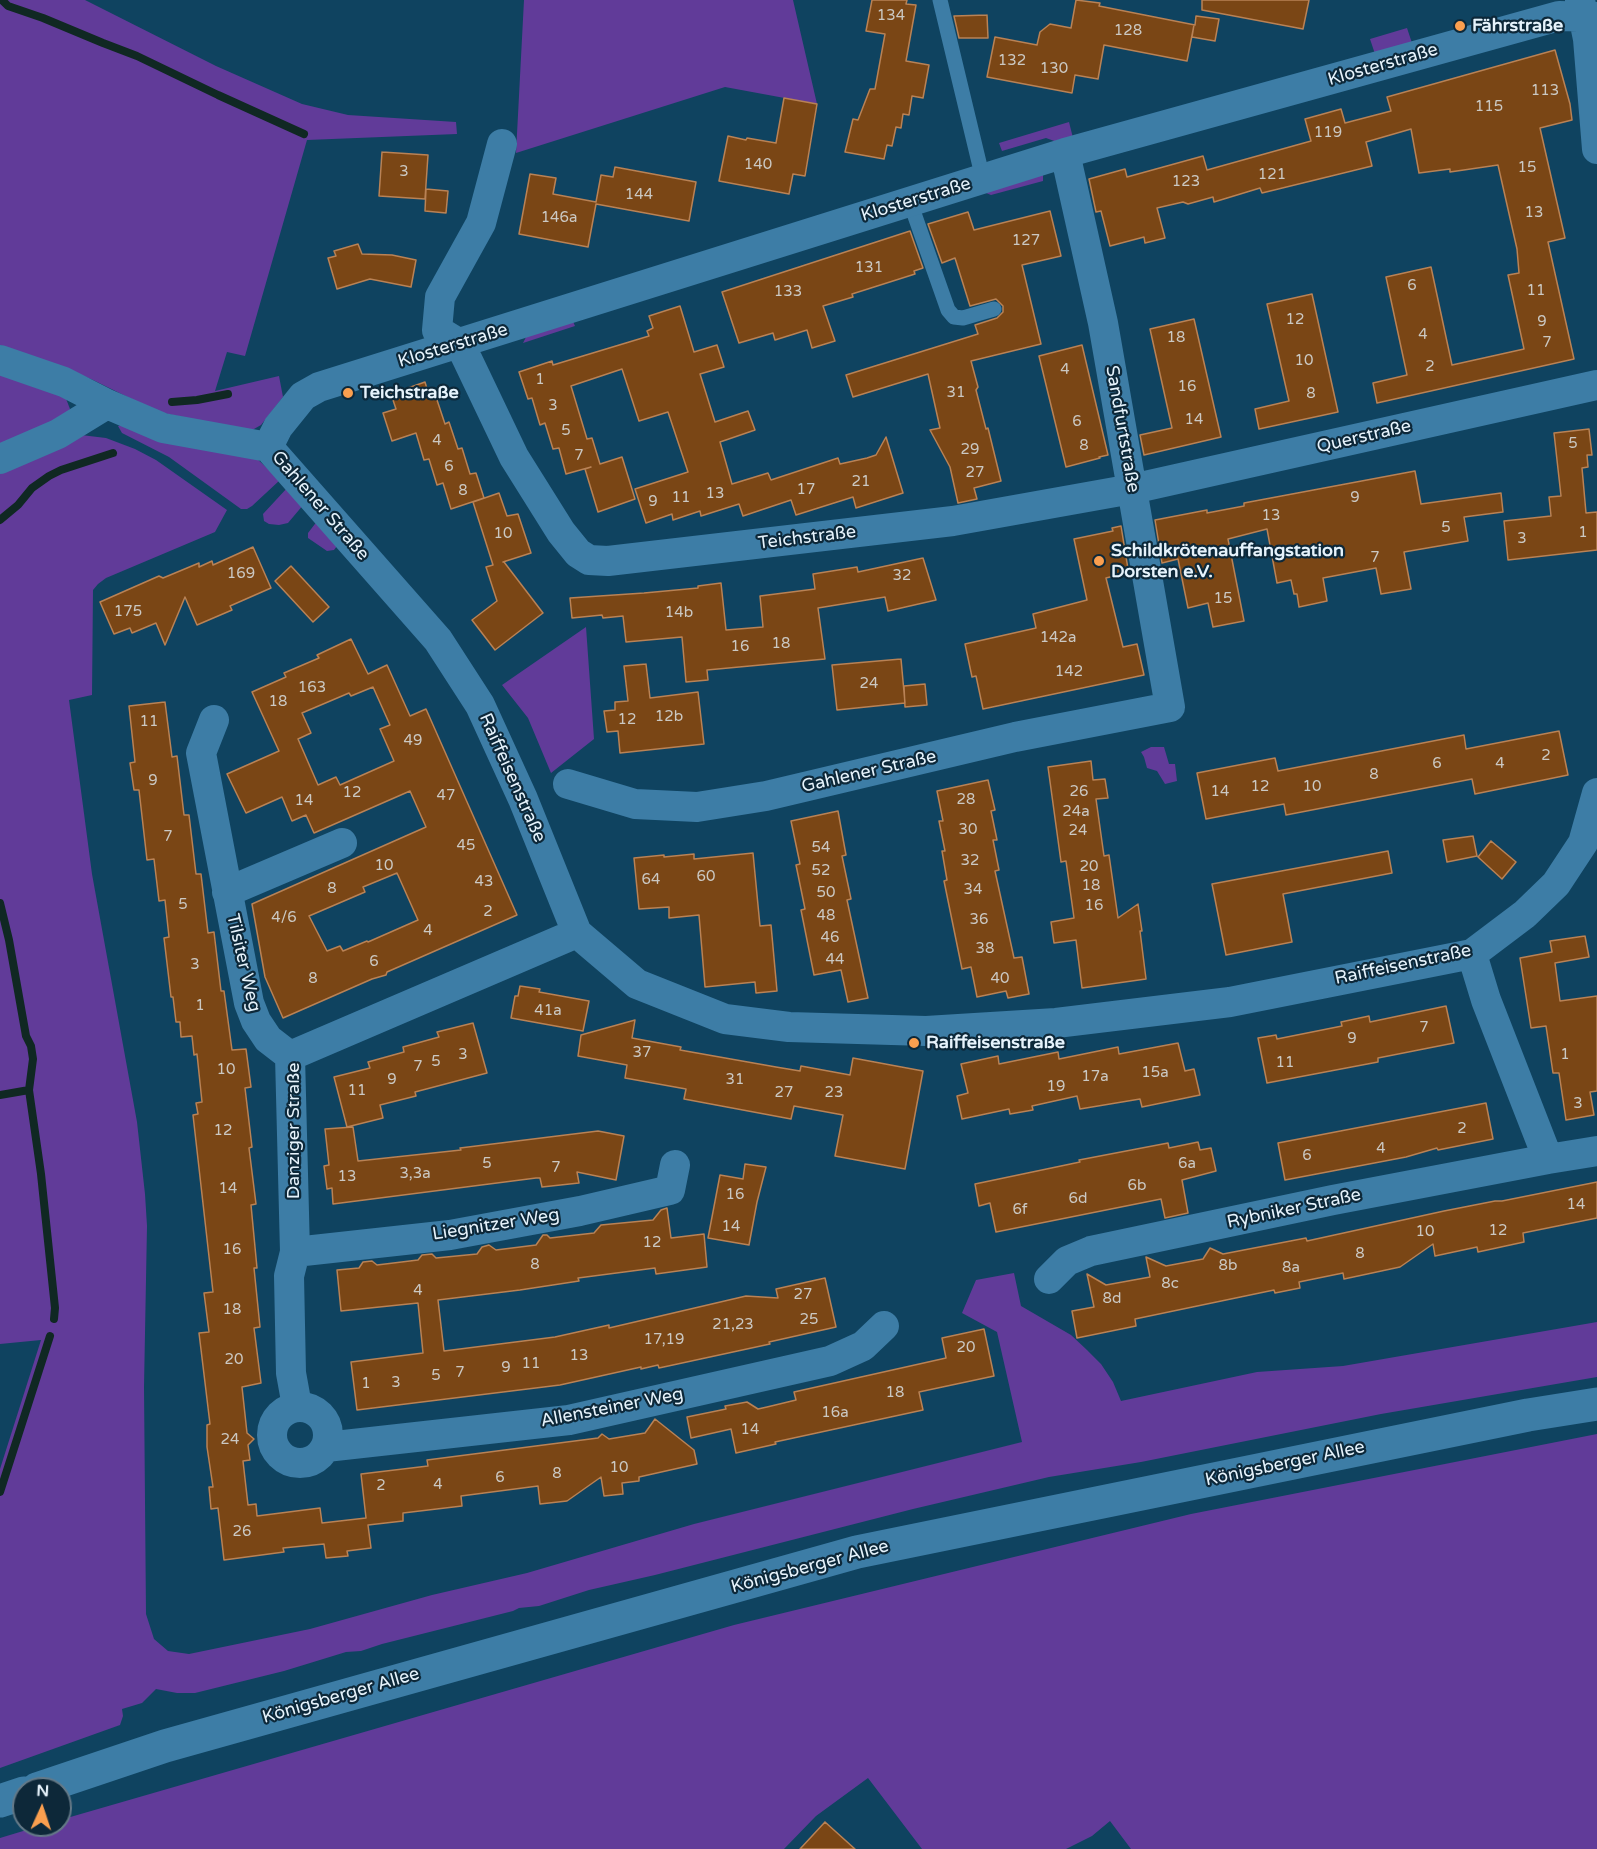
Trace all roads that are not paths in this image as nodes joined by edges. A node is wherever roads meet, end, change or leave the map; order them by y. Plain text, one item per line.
1 (940, 0) edge
2 (1587, 11) edge
3 (502, 144) dead end
4 (1597, 149) edge
5 (1065, 153) junction
6 (983, 179) junction
7 (910, 202) junction
8 (994, 309) dead end
9 (460, 344) junction
10 (0, 360) edge
11 (1597, 385) edge
12 (107, 404) junction
13 (268, 447) junction
14 (0, 459) edge
15 (1132, 489) junction
16 (459, 673) joint
17 (1170, 707) joint
18 (214, 720) dead end
19 (567, 784) dead end
20 (1597, 793) edge
21 (342, 843) dead end
22 (227, 892) junction
23 (577, 933) junction
24 (1472, 954) junction
25 (290, 1056) junction
26 (1597, 1151) edge
27 (1548, 1159) junction
28 (675, 1165) dead end
29 (295, 1252) junction
30 (1049, 1279) dead end
31 (884, 1326) dead end
32 (1597, 1404) edge
33 (297, 1406) junction
34 (326, 1447) junction
35 (72, 1777) edge

1 - 6 lane
2 - 4 street
2 - 5 street, Klosterstraße
3 - 9 street
5 - 6 street, Klosterstraße
5 - 15 street, Sandfurtstraße
6 - 7 street, Klosterstraße
7 - 8 lane
7 - 9 street, Klosterstraße
9 - 13 street, Klosterstraße
9 - 15 street, Teichstraße
10 - 12 street, Gahlener Straße
11 - 15 street, Querstraße
12 - 13 street, Gahlener Straße
12 - 14 street
13 - 16 street, Gahlener Straße
15 - 17 street, Sandfurtstraße
16 - 23 street, Raiffeisenstraße
17 - 19 street, Gahlener Straße
18 - 22 street, Tilsiter Weg
20 - 24 street, Raiffeisenstraße
21 - 22 street, Tilsiter Weg
22 - 25 street, Tilsiter Weg
23 - 24 street, Raiffeisenstraße
23 - 25 street, Danziger Straße
24 - 27 street
25 - 29 street, Danziger Straße
26 - 27 street, Rybniker Straße
27 - 30 street, Rybniker Straße
28 - 29 street, Liegnitzer Weg
29 - 33 street, Danziger Straße
31 - 34 street, Allensteiner Weg
32 - 35 main road, Königsberger Allee
33 - 34 street
33 - 34 street

